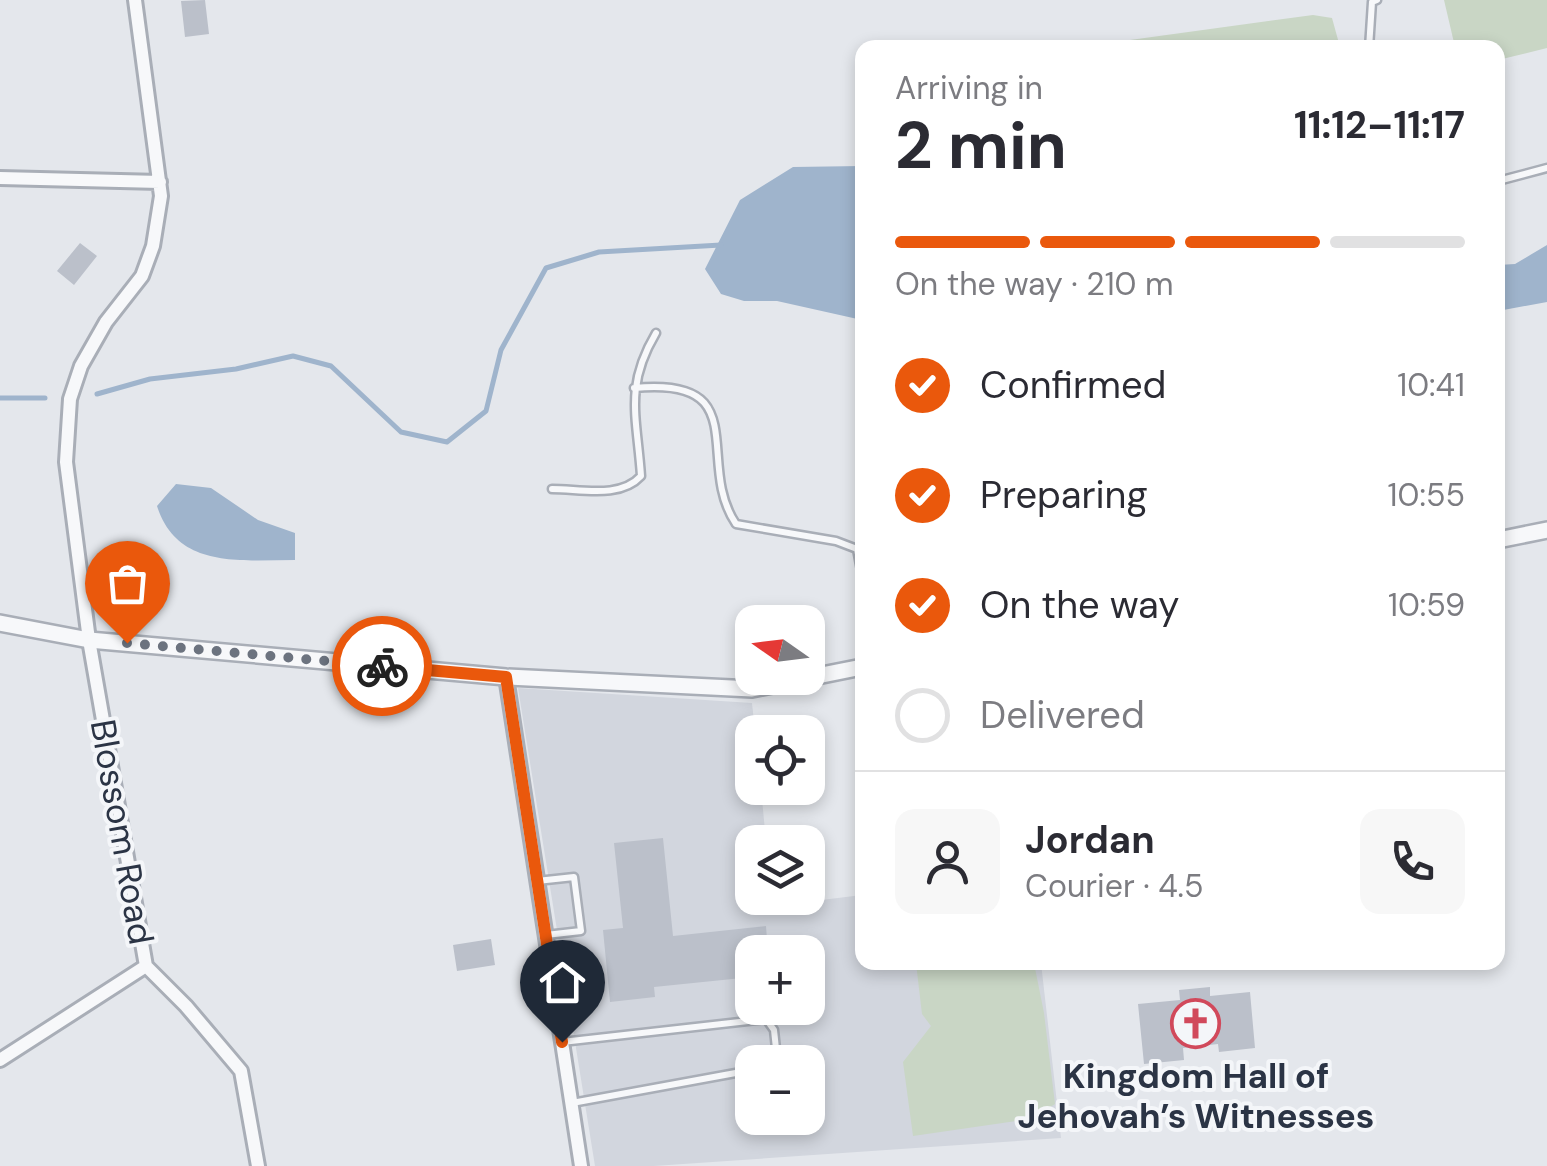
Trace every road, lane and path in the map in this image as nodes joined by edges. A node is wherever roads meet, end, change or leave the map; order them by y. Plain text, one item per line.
1 (135, 0) edge
2 (1377, 0) edge
3 (1370, 40) edge
4 (1547, 168) edge
5 (0, 178) edge
6 (1505, 179) edge
7 (160, 182) junction
8 (656, 333) dead end
9 (634, 388) junction
10 (552, 489) dead end
11 (1547, 530) edge
12 (1505, 539) edge
13 (855, 548) edge
14 (0, 624) edge
15 (90, 640) junction
16 (855, 669) edge
17 (506, 677) junction
18 (537, 880) junction
19 (545, 935) junction
20 (146, 966) junction
21 (562, 1042) junction
22 (776, 1045) edge
23 (0, 1060) edge
24 (735, 1073) edge
25 (571, 1104) junction
26 (258, 1166) edge
27 (580, 1166) edge

1 - 7 street, Blossom Road
2 - 3 lane
4 - 6 lane
5 - 7 street
7 - 15 street, Blossom Road
8 - 9 lane
9 - 10 lane
9 - 13 lane
11 - 12 street
14 - 15 street
15 - 17 street
15 - 20 street, Blossom Road
16 - 17 street
17 - 18 street
18 - 19 street
18 - 19 lane
19 - 21 street
20 - 23 street
20 - 26 street, Blossom Road
21 - 22 lane
21 - 25 street
24 - 25 lane
25 - 27 street

